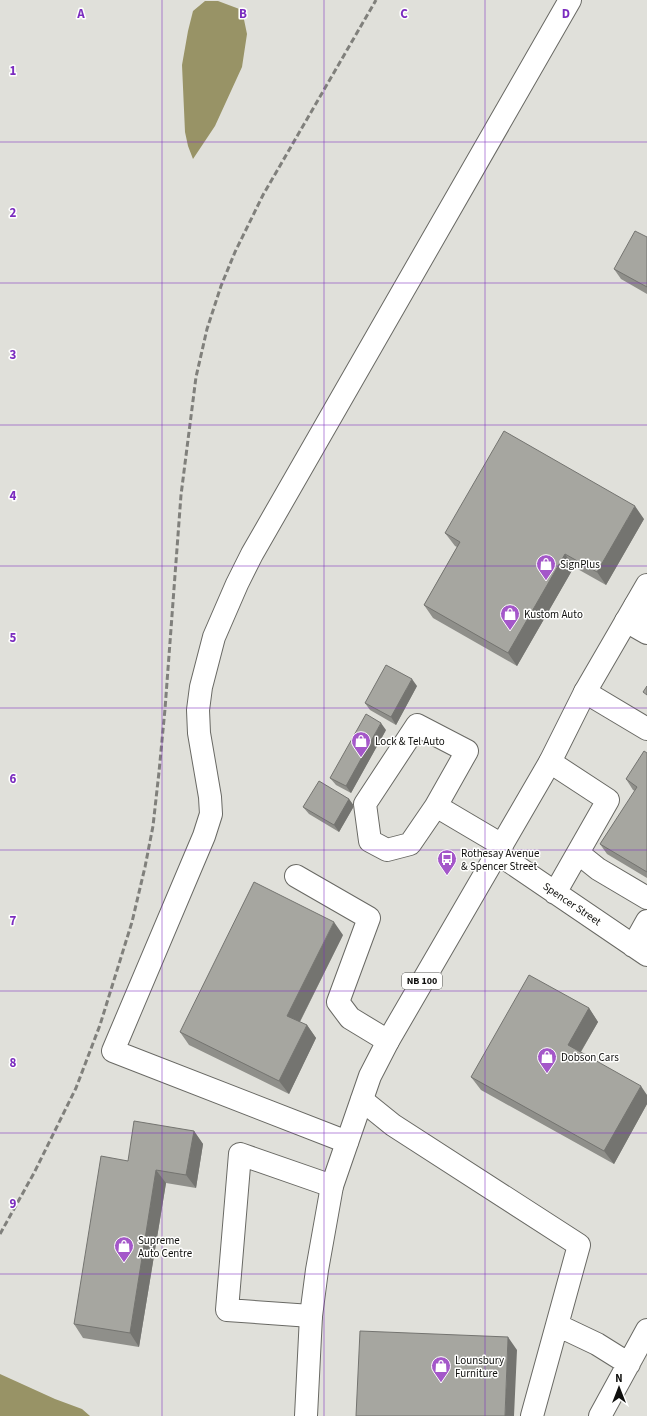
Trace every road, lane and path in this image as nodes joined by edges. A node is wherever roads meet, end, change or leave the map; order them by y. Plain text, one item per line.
1 (570, 0) edge
2 (647, 585) edge
3 (636, 613) edge
4 (647, 633) edge
5 (585, 692) junction
6 (647, 729) edge
7 (550, 762) junction
8 (436, 806) junction
9 (499, 849) junction
10 (578, 853) junction
11 (296, 876) dead end
12 (555, 893) junction
13 (647, 898) edge
14 (647, 921) edge
15 (640, 950) edge
16 (388, 1041) junction
17 (362, 1100) junction
18 (347, 1142) junction
19 (332, 1186) junction
20 (311, 1316) junction
21 (557, 1325) junction
22 (647, 1330) edge
23 (629, 1364) junction
24 (306, 1416) edge
25 (532, 1416) edge
26 (600, 1416) edge

1 - 18 main road
2 - 3 main road, NB 100
3 - 4 main road
3 - 5 main road, NB 100
5 - 6 main road
5 - 7 main road, NB 100
7 - 9 main road, NB 100
7 - 10 main road
8 - 8 main road
8 - 9 main road, Spencer Street
9 - 12 main road, Spencer Street
9 - 16 main road, NB 100
10 - 12 main road
10 - 13 main road
11 - 16 main road
12 - 15 main road, Spencer Street
14 - 15 main road
16 - 17 main road, NB 100
17 - 18 main road, NB 100
17 - 21 main road
18 - 19 main road, NB 100
19 - 20 main road, NB 100
19 - 20 main road
20 - 24 main road, NB 100
21 - 23 main road
21 - 25 main road
22 - 23 main road
23 - 26 main road

